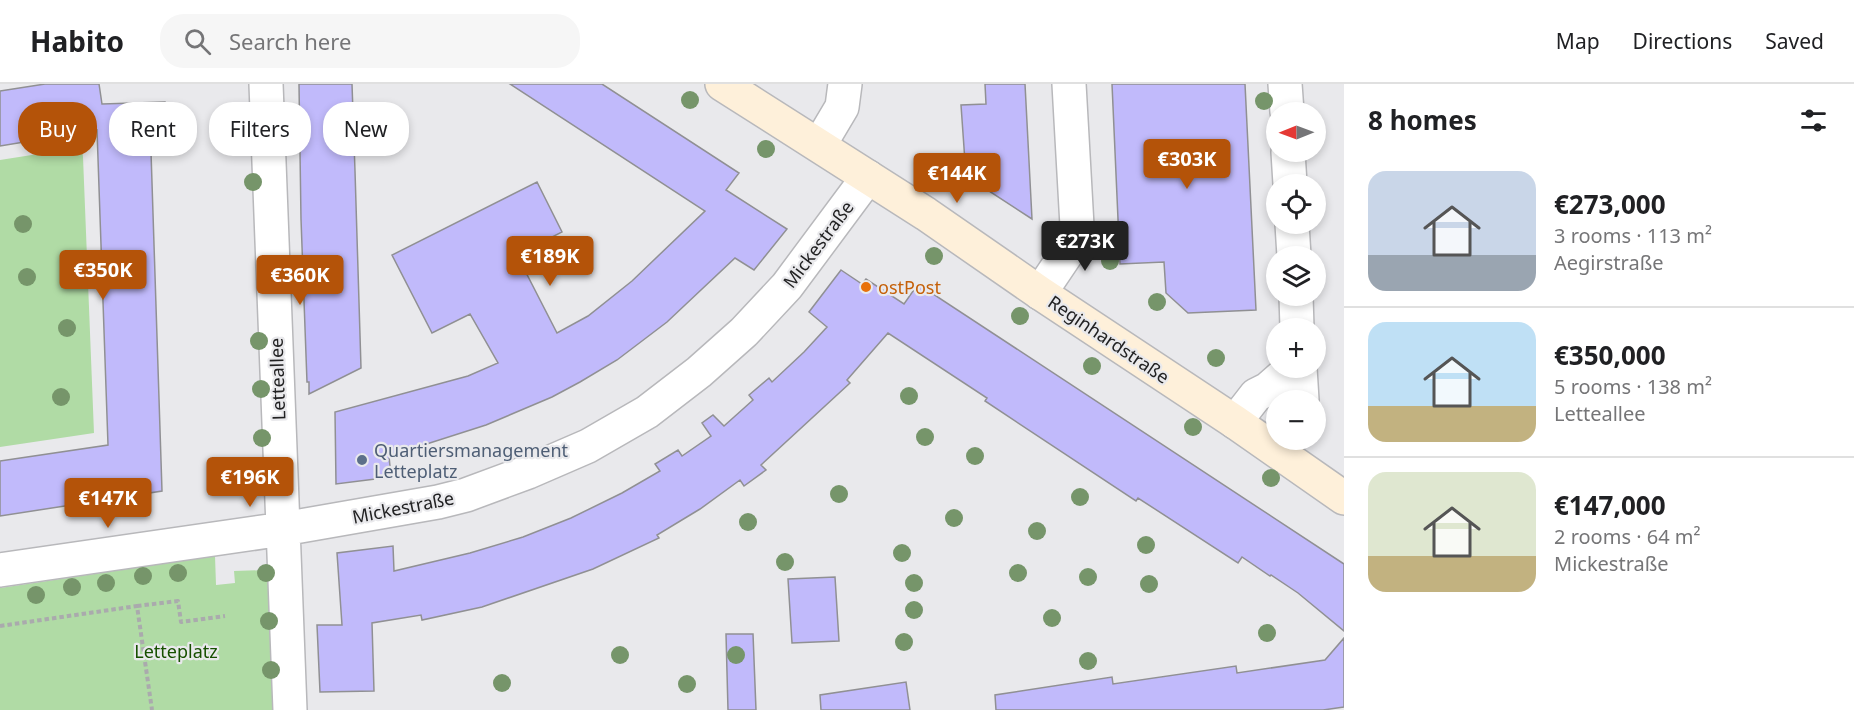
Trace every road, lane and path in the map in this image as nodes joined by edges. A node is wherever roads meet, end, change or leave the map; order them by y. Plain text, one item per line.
1 (266, 84) edge
2 (722, 84) edge
3 (845, 84) edge
4 (1069, 84) edge
5 (1285, 84) edge
6 (1286, 102) edge
7 (820, 144) junction
8 (868, 177) junction
9 (1040, 293) junction
10 (1281, 378) edge
11 (1235, 422) junction
12 (1266, 436) edge
13 (1294, 450) edge
14 (1344, 498) edge
15 (283, 530) junction
16 (0, 570) edge
17 (137, 606) junction
18 (225, 616) dead end
19 (0, 626) edge
20 (152, 710) edge
21 (290, 710) edge

1 - 15 street, Letteallee
2 - 7 street, Reginhardstraße
3 - 7 street
4 - 9 street
5 - 6 street
7 - 8 street, Reginhardstraße
8 - 9 street, Reginhardstraße
8 - 15 street, Mickestraße
9 - 11 street, Reginhardstraße
10 - 11 street
11 - 12 street, Reginhardstraße
13 - 14 street, Reginhardstraße
15 - 16 street, Mickestraße
15 - 21 street, Letteallee
17 - 18 path
17 - 19 path
17 - 20 path

